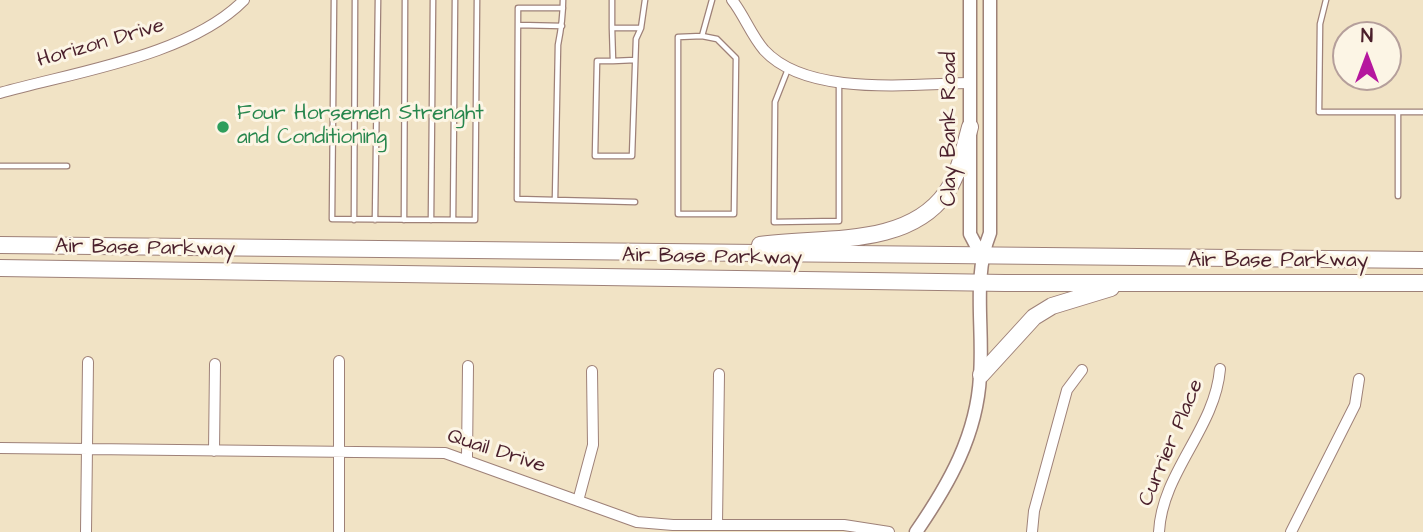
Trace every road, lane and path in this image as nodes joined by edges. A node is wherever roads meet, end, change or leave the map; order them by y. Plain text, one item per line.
1 (244, 0) edge
2 (334, 0) edge
3 (355, 0) edge
4 (378, 0) edge
5 (405, 0) edge
6 (433, 0) edge
7 (455, 0) edge
8 (477, 0) edge
9 (563, 0) edge
10 (612, 0) edge
11 (645, 0) edge
12 (712, 0) edge
13 (732, 0) edge
14 (970, 0) edge
15 (990, 0) edge
16 (1326, 0) edge
17 (563, 8) junction
18 (518, 25) junction
19 (562, 26) junction
20 (612, 28) junction
21 (641, 28) junction
22 (702, 36) junction
23 (635, 60) junction
24 (614, 61) junction
25 (788, 69) junction
26 (839, 82) junction
27 (970, 83) junction
28 (0, 93) edge
29 (1398, 112) junction
30 (1423, 112) edge
31 (970, 127) junction
32 (0, 166) edge
33 (67, 166) dead end
34 (1398, 196) dead end
35 (555, 200) junction
36 (635, 202) dead end
37 (354, 220) junction
38 (376, 220) junction
39 (404, 220) junction
40 (431, 220) junction
41 (453, 220) junction
42 (0, 245) edge
43 (716, 253) junction
44 (981, 256) junction
45 (1423, 260) edge
46 (0, 268) edge
47 (981, 283) junction
48 (1128, 283) junction
49 (1423, 283) edge
50 (339, 361) dead end
51 (88, 362) dead end
52 (215, 364) dead end
53 (467, 366) dead end
54 (1220, 369) dead end
55 (1082, 370) dead end
56 (592, 371) dead end
57 (719, 374) dead end
58 (981, 375) junction
59 (1359, 379) dead end
60 (0, 448) edge
61 (88, 450) junction
62 (215, 451) junction
63 (339, 451) junction
64 (467, 458) junction
65 (578, 501) junction
66 (717, 524) junction
67 (635, 527) edge
68 (86, 532) edge
69 (339, 532) edge
70 (889, 532) edge
71 (916, 532) edge
72 (1032, 532) edge
73 (1159, 532) edge
74 (1291, 532) edge

1 - 28 street, Horizon Drive
2 - 37 lane
3 - 37 lane
4 - 38 lane
5 - 39 lane
6 - 40 lane
7 - 41 lane
8 - 41 lane
9 - 17 lane
10 - 20 lane
11 - 21 lane
12 - 22 lane
13 - 25 street
14 - 27 street, Clay Bank Road
15 - 44 street, Clay Bank Road
16 - 29 lane
17 - 18 lane
17 - 19 lane
18 - 19 lane
18 - 35 lane
19 - 35 lane
20 - 21 lane
20 - 24 lane
21 - 23 lane
22 - 22 lane
23 - 24 lane
23 - 24 lane
25 - 26 street
25 - 26 lane
26 - 27 street
27 - 31 street, Clay Bank Road
29 - 30 lane
29 - 34 lane
31 - 43 main road
31 - 44 street, Clay Bank Road
32 - 33 lane
35 - 36 lane
37 - 38 lane
38 - 39 lane
39 - 40 lane
40 - 41 lane
42 - 43 main road, Air Base Parkway
43 - 44 main road, Air Base Parkway
44 - 45 main road, Air Base Parkway
44 - 47 street, Clay Bank Road
46 - 47 main road, Air Base Parkway
47 - 48 main road, Air Base Parkway
47 - 58 street, Clay Bank Road
48 - 49 main road, Air Base Parkway
48 - 58 main road
50 - 63 street
51 - 61 street
52 - 62 street
53 - 64 street
54 - 73 street, Currier Place
55 - 72 street
56 - 65 street
57 - 66 street
58 - 71 street, Clay Bank Road
59 - 74 street
60 - 61 street, Quail Drive
61 - 62 street, Quail Drive
61 - 68 street
62 - 63 street, Quail Drive
63 - 64 street, Quail Drive
63 - 69 street
64 - 65 street, Quail Drive
65 - 67 street, Quail Drive
66 - 67 street, Quail Drive
66 - 70 street, Quail Drive

